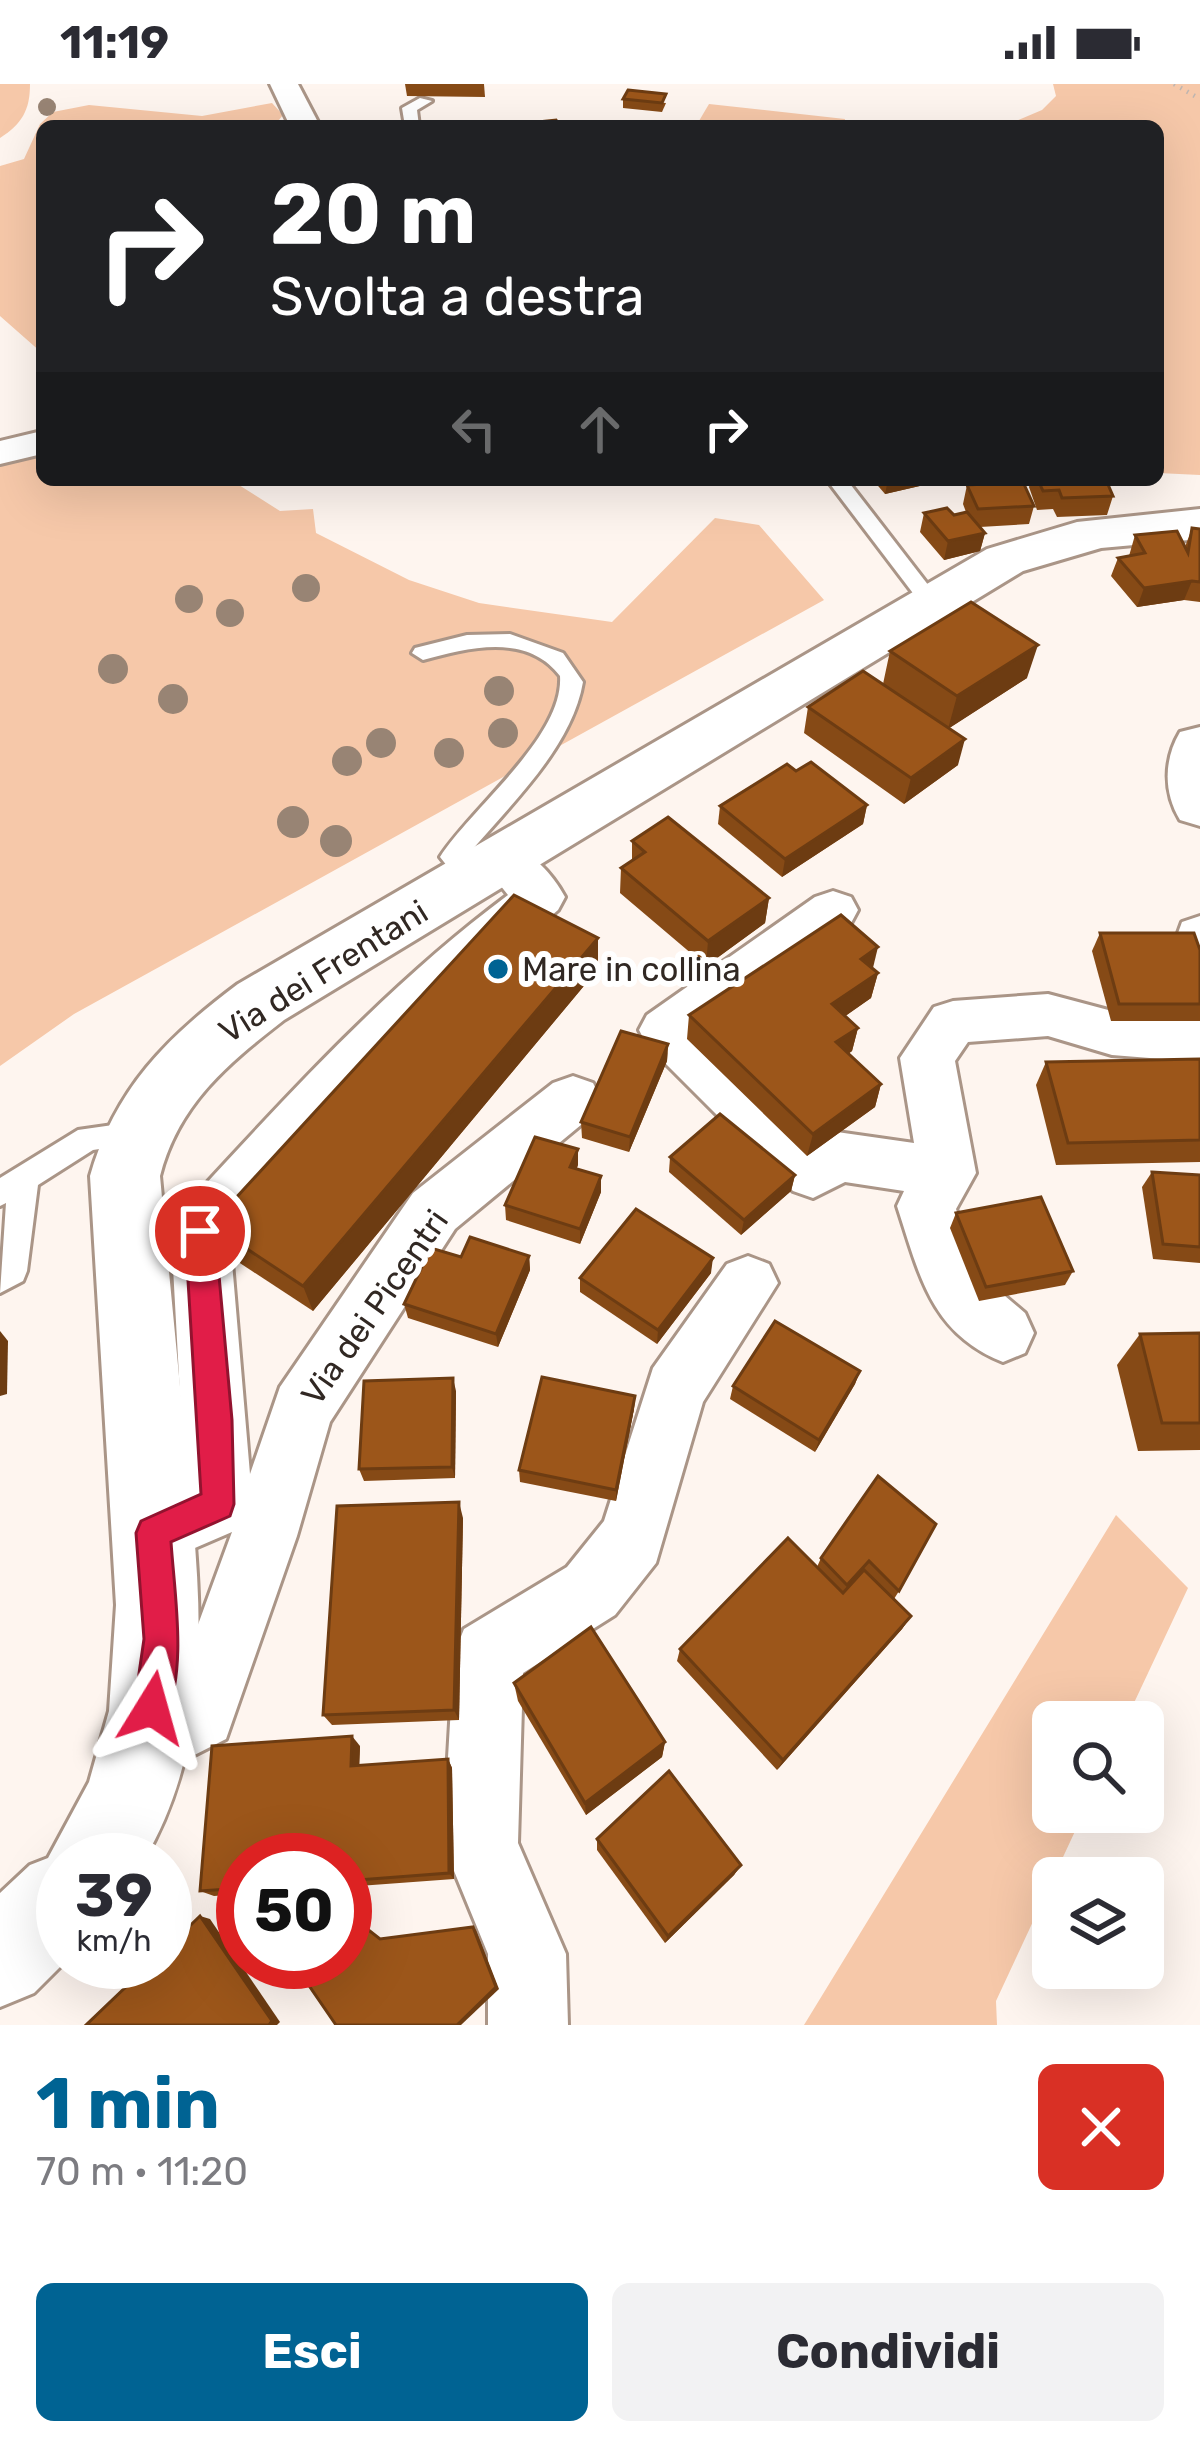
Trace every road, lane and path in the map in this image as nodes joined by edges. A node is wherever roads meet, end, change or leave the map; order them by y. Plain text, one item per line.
1 (284, 84) edge
2 (1174, 84) edge
3 (1200, 99) edge
4 (425, 101) dead end
5 (302, 120) edge
6 (411, 120) edge
7 (36, 444) edge
8 (0, 453) edge
9 (842, 486) edge
10 (1200, 524) edge
11 (932, 604) junction
12 (423, 653) dead end
13 (1200, 746) edge
14 (1200, 805) edge
15 (488, 869) junction
16 (833, 910) dead end
17 (1200, 1040) edge
18 (573, 1099) dead end
19 (134, 1133) junction
20 (947, 1173) junction
21 (12, 1185) edge
22 (0, 1279) edge
23 (748, 1283) dead end
24 (1003, 1333) dead end
25 (153, 1533) junction
26 (147, 1743) junction
27 (112, 1833) edge
28 (36, 1925) edge
29 (0, 1960) edge
30 (528, 2025) edge

1 - 5 street
2 - 3 path
4 - 6 lane
7 - 8 street
9 - 11 lane
10 - 11 main road, Via dei Frentani
11 - 15 main road, Via dei Frentani
12 - 15 lane
13 - 14 main road
15 - 19 main road, Via dei Frentani
15 - 25 street
16 - 20 street
17 - 20 street
18 - 26 street, Via dei Picentri
19 - 21 lane
19 - 25 main road, Via dei Frentani
20 - 24 street
21 - 22 lane
23 - 30 street
25 - 26 main road, Via dei Frentani
26 - 27 main road, Via dei Frentani
28 - 29 main road

